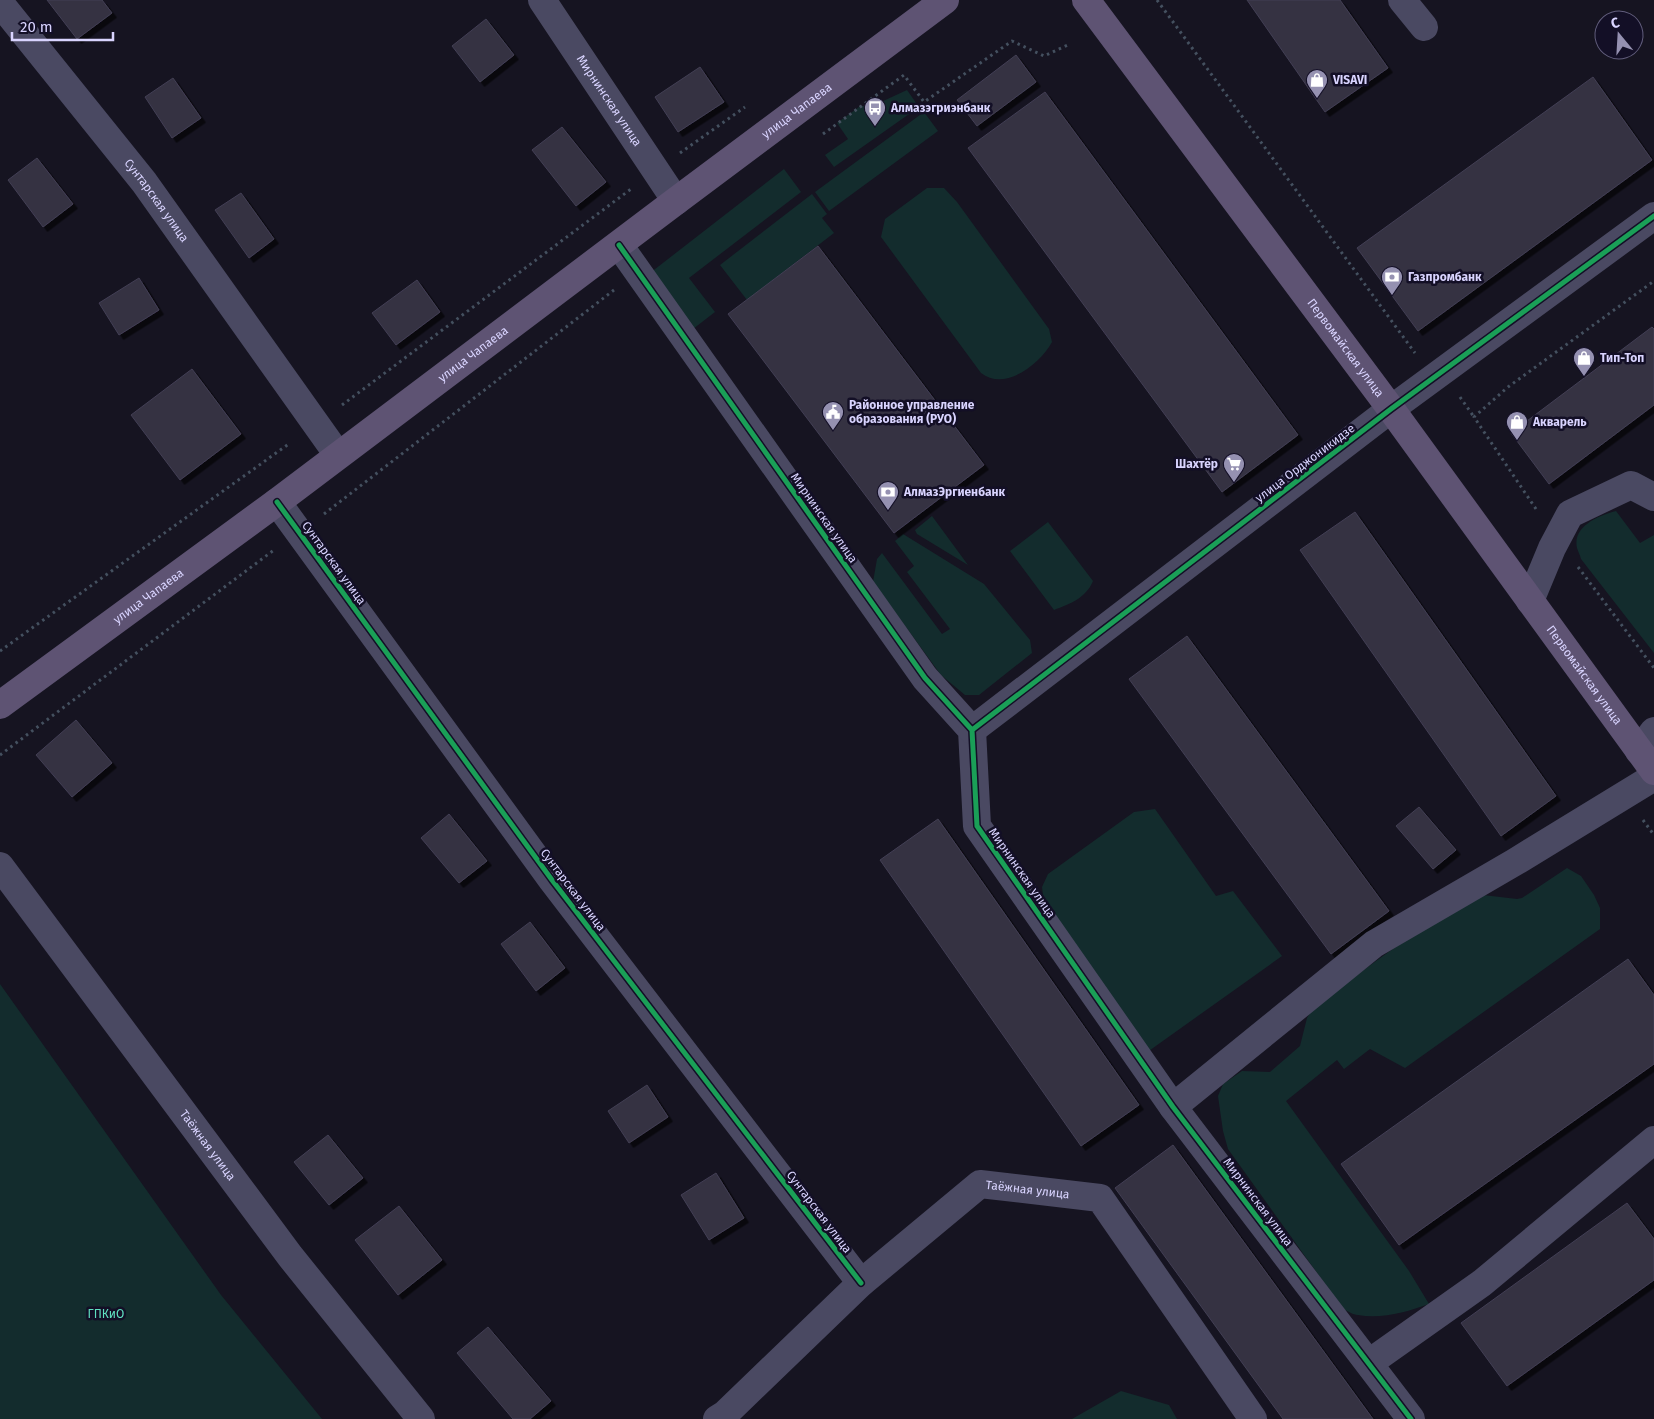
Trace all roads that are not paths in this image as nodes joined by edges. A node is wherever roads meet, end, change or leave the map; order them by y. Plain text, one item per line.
1 (542, 0) edge
2 (945, 0) edge
3 (1086, 0) edge
4 (1402, 0) edge
5 (0, 4) edge
6 (1424, 27) dead end
7 (676, 201) junction
8 (1654, 216) edge
9 (619, 245) junction
10 (1391, 409) junction
11 (338, 456) junction
12 (1654, 497) edge
13 (277, 502) junction
14 (1530, 601) junction
15 (0, 706) edge
16 (972, 730) junction
17 (1649, 751) edge
18 (1654, 777) edge
19 (0, 866) edge
20 (1173, 1107) junction
21 (1654, 1140) edge
22 (861, 1283) junction
23 (1368, 1363) junction
24 (420, 1419) edge
25 (717, 1419) edge
26 (1253, 1419) edge
27 (1411, 1419) edge

1 - 7 street, Мирнинская улица
2 - 7 main road, улица Чапаева
3 - 10 main road, Первомайская улица
4 - 6 street
5 - 11 street, Сунтарская улица
7 - 9 main road, улица Чапаева
8 - 10 street, улица Орджоникидзе
9 - 11 main road, улица Чапаева
9 - 16 street, Мирнинская улица
10 - 14 main road, Первомайская улица
10 - 16 street, улица Орджоникидзе
11 - 13 main road, улица Чапаева
12 - 14 street
13 - 15 main road, улица Чапаева
13 - 22 street, Сунтарская улица
14 - 17 main road, Первомайская улица
16 - 20 street, Мирнинская улица
18 - 20 street
19 - 24 street, Таёжная улица
20 - 23 street, Мирнинская улица
21 - 23 street
22 - 25 street, Таёжная улица
22 - 26 street, Таёжная улица
23 - 27 street, Мирнинская улица

